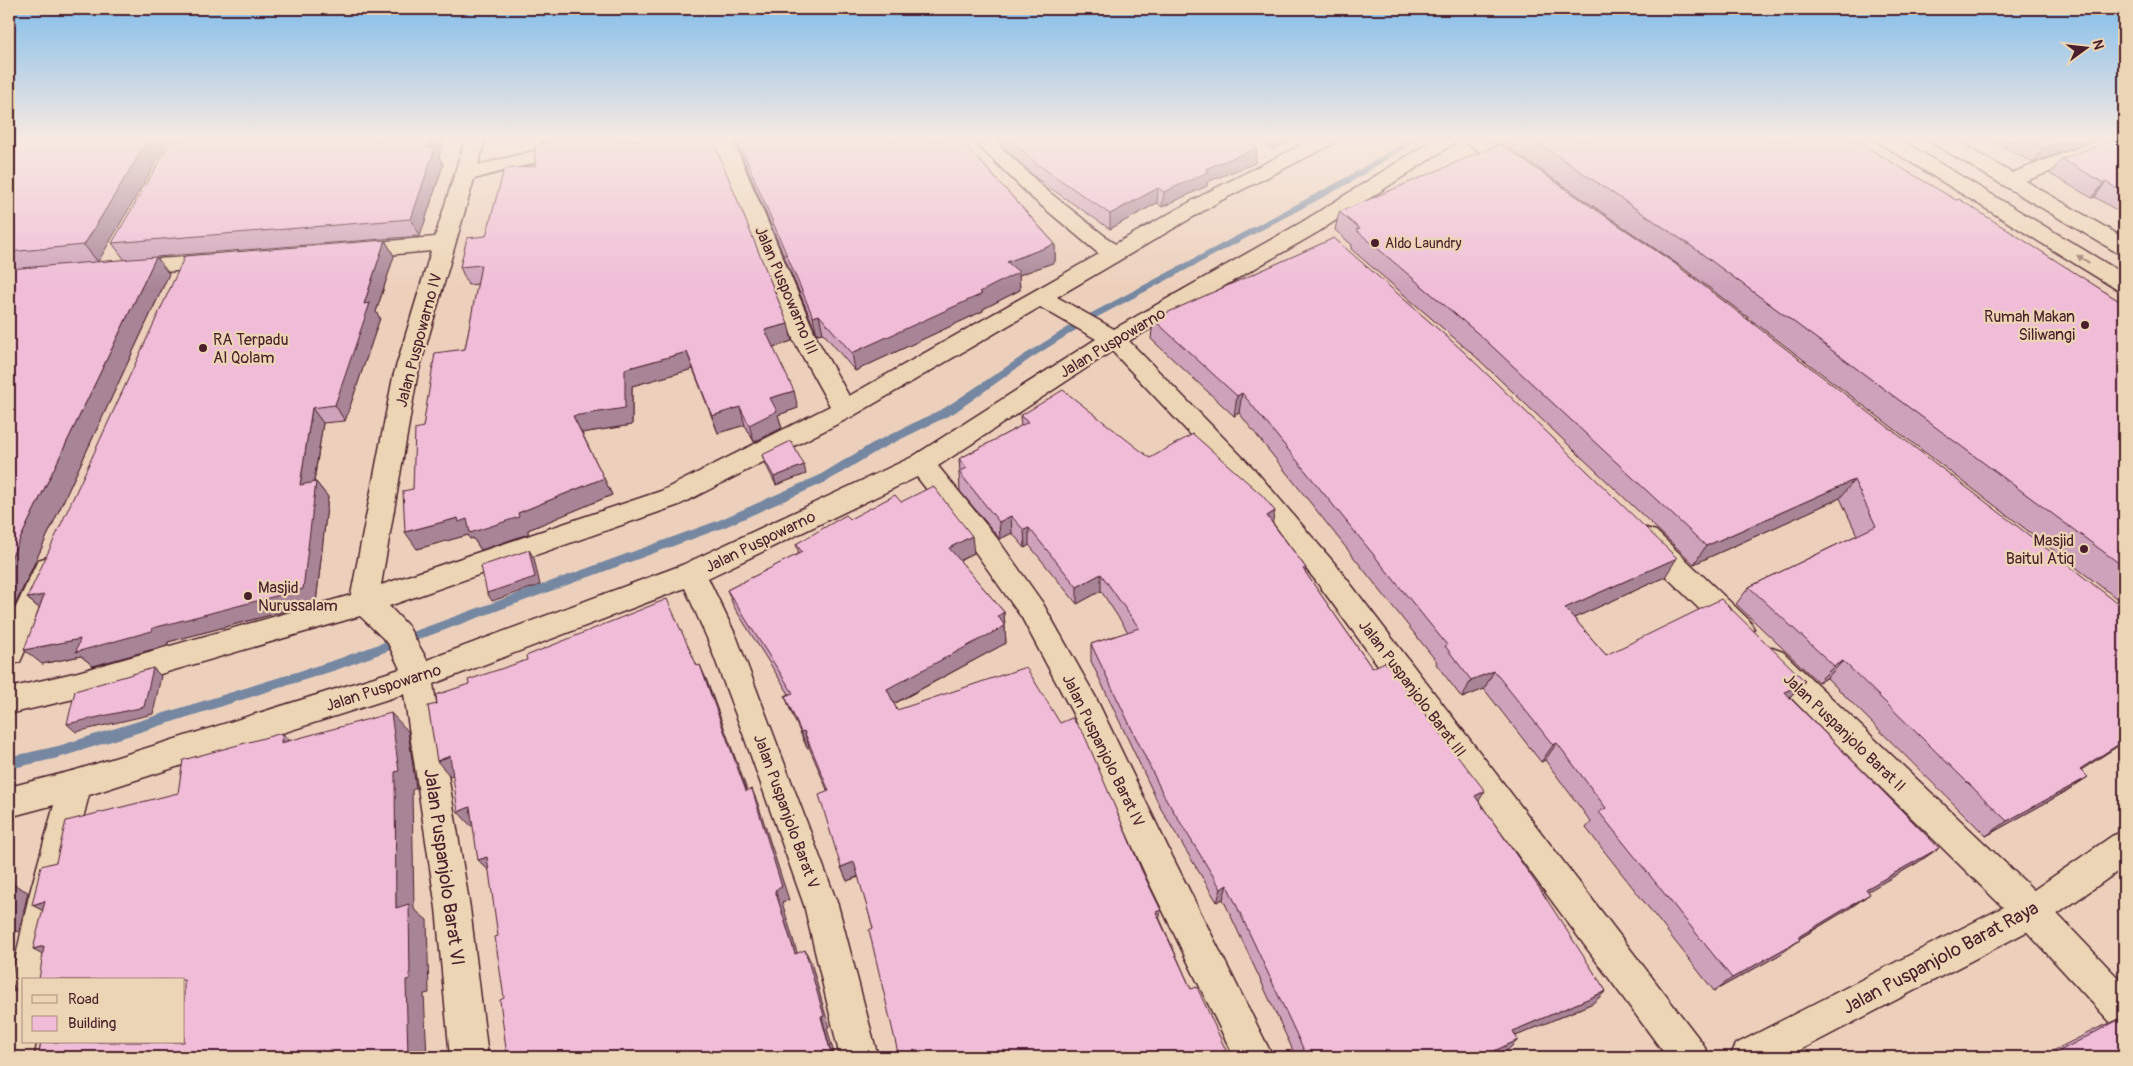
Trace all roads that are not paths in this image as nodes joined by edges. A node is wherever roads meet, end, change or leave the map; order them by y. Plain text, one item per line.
1 (459, 190) edge
2 (744, 190) edge
3 (1036, 190) edge
4 (1224, 190) edge
5 (1368, 190) edge
6 (1970, 190) edge
7 (2027, 190) edge
8 (1310, 227) junction
9 (443, 243) junction
10 (1330, 245) edge
11 (2124, 247) edge
12 (335, 252) edge
13 (1113, 254) junction
14 (236, 260) edge
15 (111, 261) edge
16 (187, 264) junction
17 (2124, 284) edge
18 (175, 292) edge
19 (1041, 298) junction
20 (1103, 333) junction
21 (844, 410) junction
22 (920, 464) junction
23 (1628, 522) edge
24 (58, 545) edge
25 (692, 573) junction
26 (364, 602) junction
27 (9, 653) edge
28 (415, 669) junction
29 (9, 701) edge
30 (76, 785) junction
31 (9, 802) edge
32 (2124, 847) edge
33 (2030, 910) junction
34 (29, 978) edge
35 (2124, 1010) edge
36 (22, 1016) edge
37 (14, 1057) edge
38 (469, 1057) edge
39 (859, 1057) edge
40 (1254, 1057) edge
41 (1690, 1057) edge
42 (1749, 1057) edge

1 - 9 main road, Jalan Puspowarno IV
2 - 21 main road, Jalan Puspowarno III
3 - 13 main road
4 - 13 main road
5 - 8 main road, Jalan Puspowarno
17 -> 6 main road
7 - 11 main road
8 - 10 main road
8 - 20 main road, Jalan Puspowarno
9 - 12 main road
9 - 26 main road, Jalan Puspowarno IV
13 - 19 main road
14 - 16 main road
15 - 16 main road
16 - 18 main road
19 - 20 main road, Jalan Puspanjolo Barat III
19 - 21 main road
20 - 22 main road, Jalan Puspowarno
20 - 41 main road, Jalan Puspanjolo Barat III
21 - 26 main road
22 - 25 main road, Jalan Puspowarno
22 - 40 main road, Jalan Puspanjolo Barat IV
23 - 33 main road, Jalan Puspanjolo Barat II
24 - 27 main road
25 - 28 main road, Jalan Puspowarno
25 - 39 main road, Jalan Puspanjolo Barat V
26 - 28 main road, Jalan Puspanjolo Barat VI
26 - 29 main road
28 - 30 main road, Jalan Puspowarno
28 - 38 main road, Jalan Puspanjolo Barat VI
30 - 31 main road, Jalan Puspowarno
30 - 34 main road
32 - 33 main road, Jalan Puspanjolo Barat Raya
33 - 35 main road, Jalan Puspanjolo Barat II
33 - 42 main road, Jalan Puspanjolo Barat Raya
36 - 37 main road

